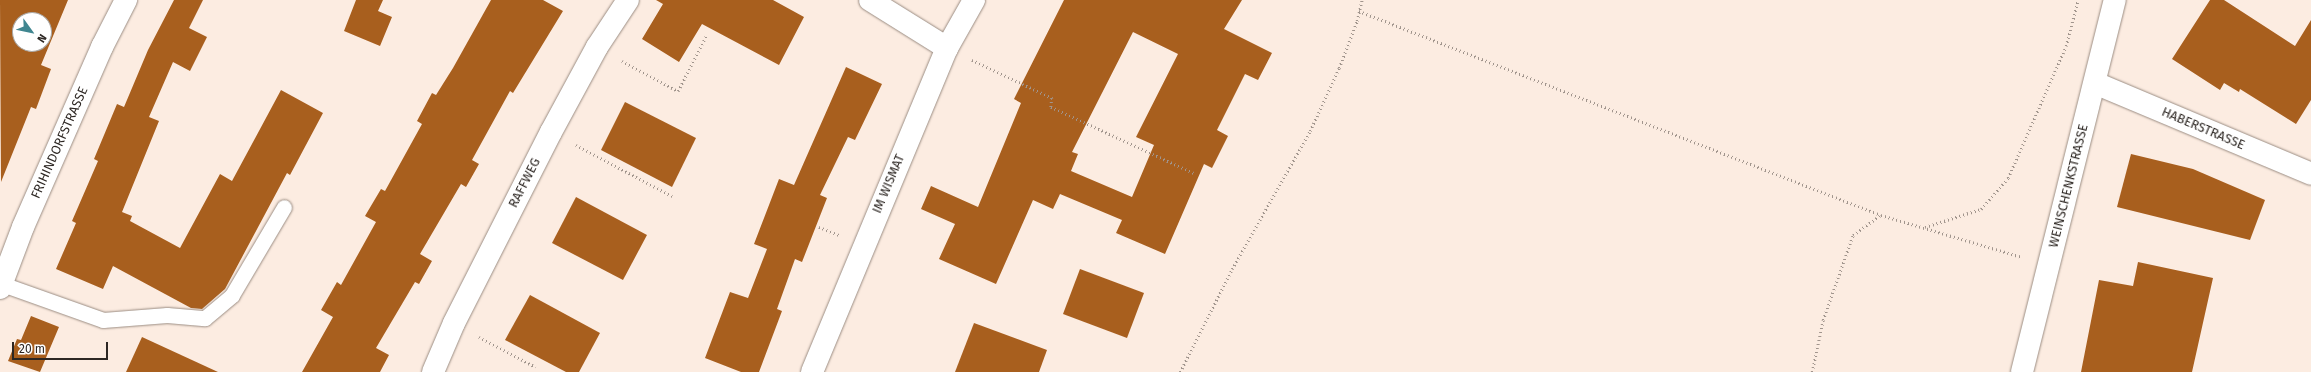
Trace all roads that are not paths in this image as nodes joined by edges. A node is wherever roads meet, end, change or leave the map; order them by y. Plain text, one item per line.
1 (126, 0) edge
2 (628, 0) edge
3 (870, 0) edge
4 (974, 0) edge
5 (2115, 0) edge
6 (947, 48) junction
7 (2095, 83) junction
8 (2311, 174) edge
9 (284, 207) dead end
10 (1, 286) edge
11 (433, 372) edge
12 (812, 372) edge
13 (2022, 372) edge

1 - 10 street, FRIHINDORFSTRASSE
2 - 11 street, RAFFWEG
3 - 6 street
4 - 6 street, IM WISMAT
5 - 7 street, WEINSCHENKSTRASSE
6 - 12 street, IM WISMAT
7 - 8 street, HABERSTRASSE
7 - 13 street, WEINSCHENKSTRASSE
9 - 10 lane

